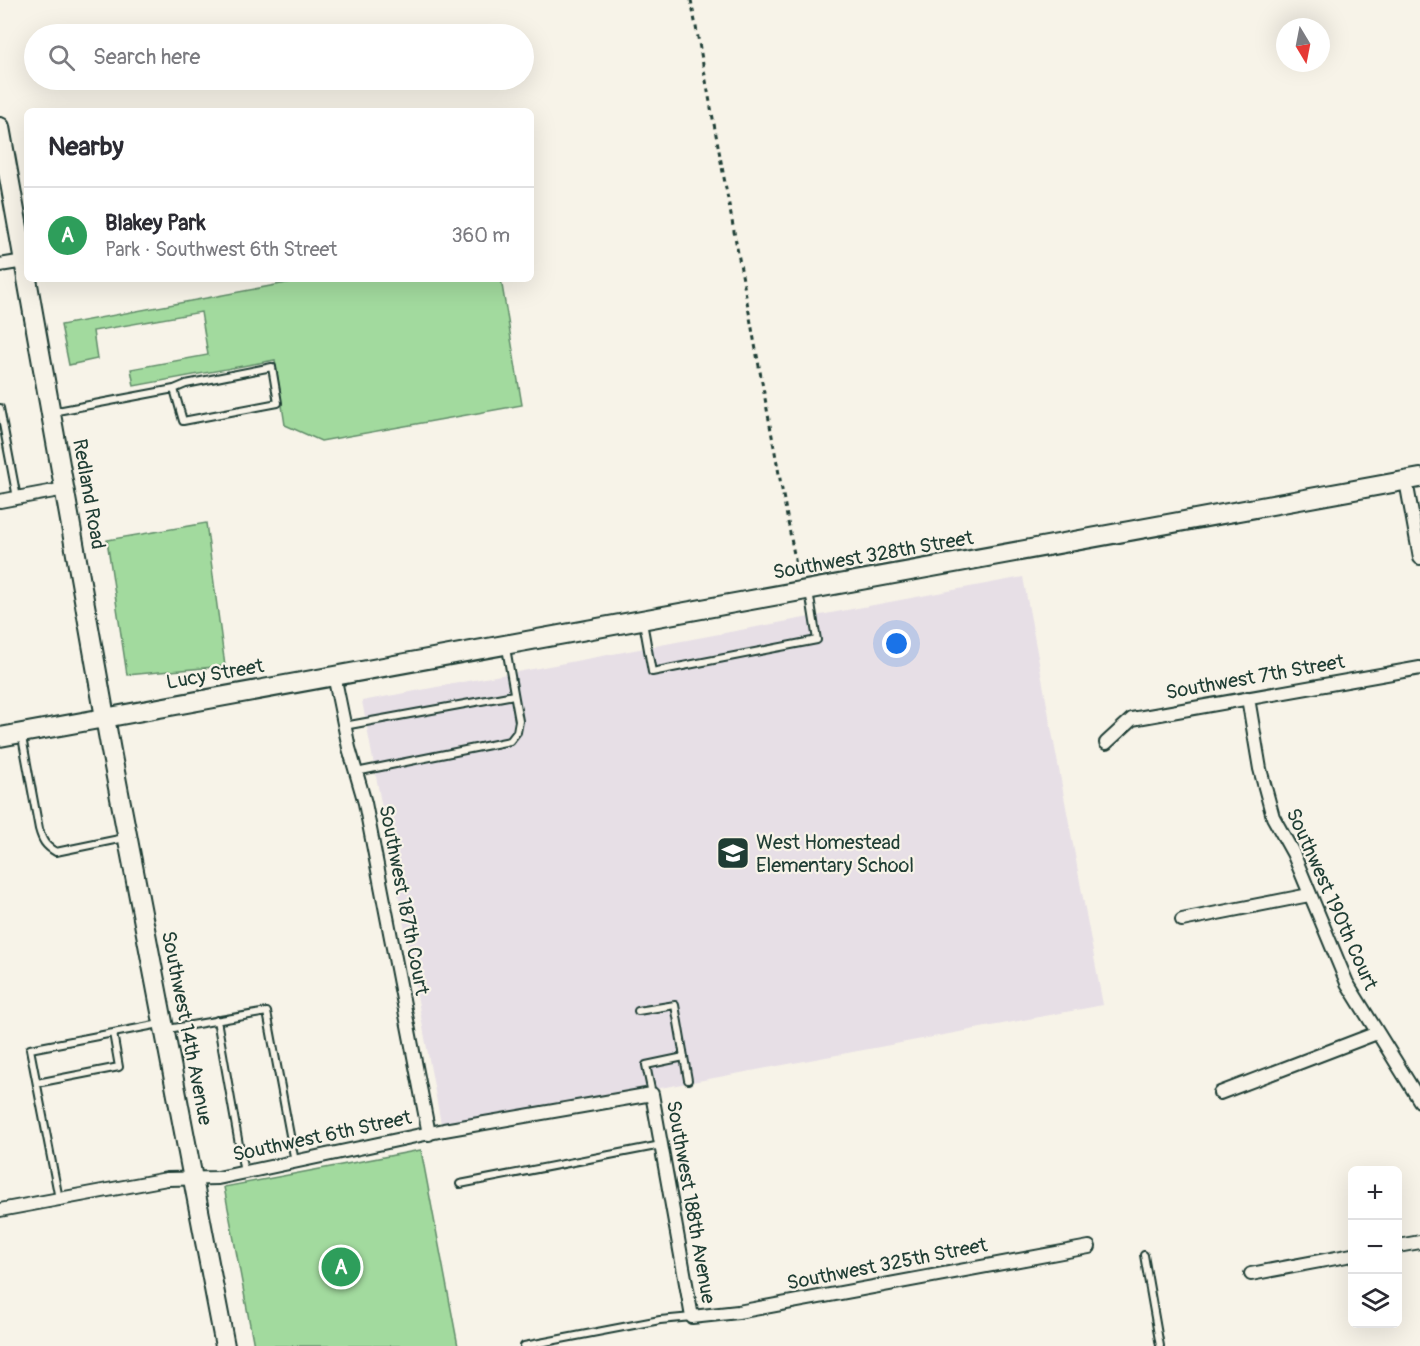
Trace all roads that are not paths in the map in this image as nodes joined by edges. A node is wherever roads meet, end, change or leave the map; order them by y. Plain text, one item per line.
1 (0, 127) edge
2 (2, 147) edge
3 (24, 262) edge
4 (0, 265) edge
5 (24, 272) edge
6 (28, 282) edge
7 (174, 389) junction
8 (0, 408) edge
9 (51, 412) junction
10 (1413, 479) edge
11 (65, 489) junction
12 (17, 498) junction
13 (0, 501) edge
14 (1420, 558) edge
15 (805, 590) junction
16 (643, 619) junction
17 (506, 644) junction
18 (1420, 668) edge
19 (334, 675) junction
20 (514, 695) junction
21 (1248, 698) junction
22 (105, 717) junction
23 (344, 726) junction
24 (21, 733) junction
25 (0, 737) edge
26 (1106, 743) dead end
27 (356, 772) junction
28 (127, 837) junction
29 (1309, 895) junction
30 (1182, 920) dead end
31 (638, 1011) dead end
32 (217, 1020) junction
33 (164, 1026) junction
34 (113, 1033) junction
35 (1377, 1033) junction
36 (684, 1057) junction
37 (688, 1080) dead end
38 (37, 1083) junction
39 (1220, 1093) dead end
40 (652, 1094) junction
41 (1420, 1101) edge
42 (429, 1134) junction
43 (661, 1145) junction
44 (295, 1162) junction
45 (244, 1174) junction
46 (193, 1179) junction
47 (460, 1184) dead end
48 (59, 1199) junction
49 (0, 1210) edge
50 (1420, 1242) edge
51 (1402, 1245) edge
52 (1089, 1247) dead end
53 (1144, 1255) dead end
54 (1348, 1256) edge
55 (1251, 1274) dead end
56 (692, 1317) junction
57 (225, 1346) edge
58 (524, 1346) edge
59 (1160, 1346) edge

1 - 2 street, Redland Road
2 - 3 street, Redland Road
4 - 5 street
6 - 9 street, Redland Road
7 - 7 lane
7 - 9 lane
8 - 12 lane
9 - 11 street, Redland Road
10 - 14 street
10 - 15 street, Southwest 328th Street
11 - 12 street
11 - 22 street, Redland Road
12 - 13 street
15 - 16 street, Southwest 328th Street
15 - 16 lane
16 - 17 street, Southwest 328th Street
17 - 19 street, Southwest 328th Street
17 - 20 lane
18 - 21 street, Southwest 7th Street
19 - 22 street, Lucy Street
19 - 23 street, Southwest 187th Court
20 - 23 lane
20 - 27 lane
21 - 26 street, Southwest 7th Street
21 - 29 street, Southwest 190th Court
22 - 24 street, Lucy Street
22 - 28 street, Southwest 14th Avenue
23 - 27 street, Southwest 187th Court
24 - 25 street, Lucy Street
24 - 28 lane
27 - 42 street, Southwest 187th Court
28 - 33 street, Southwest 14th Avenue
29 - 30 street
29 - 35 street, Southwest 190th Court
31 - 36 lane
32 - 33 lane
32 - 44 lane
32 - 45 lane
33 - 34 lane
33 - 46 street, Southwest 14th Avenue
34 - 38 lane
34 - 38 lane
35 - 39 street
35 - 41 street, Southwest 190th Court
36 - 37 lane
36 - 40 lane
38 - 48 lane
40 - 42 street, Southwest 6th Street
40 - 43 street, Southwest 188th Avenue
42 - 44 street, Southwest 6th Street
43 - 47 lane
43 - 56 street, Southwest 188th Avenue
44 - 45 street, Southwest 6th Street
45 - 46 street, Southwest 6th Street
46 - 48 street, Southwest 6th Street
46 - 57 street, Southwest 14th Avenue
48 - 49 street, Southwest 6th Street
50 - 51 street
52 - 56 street, Southwest 325th Street
53 - 59 lane
54 - 55 street
56 - 58 lane

